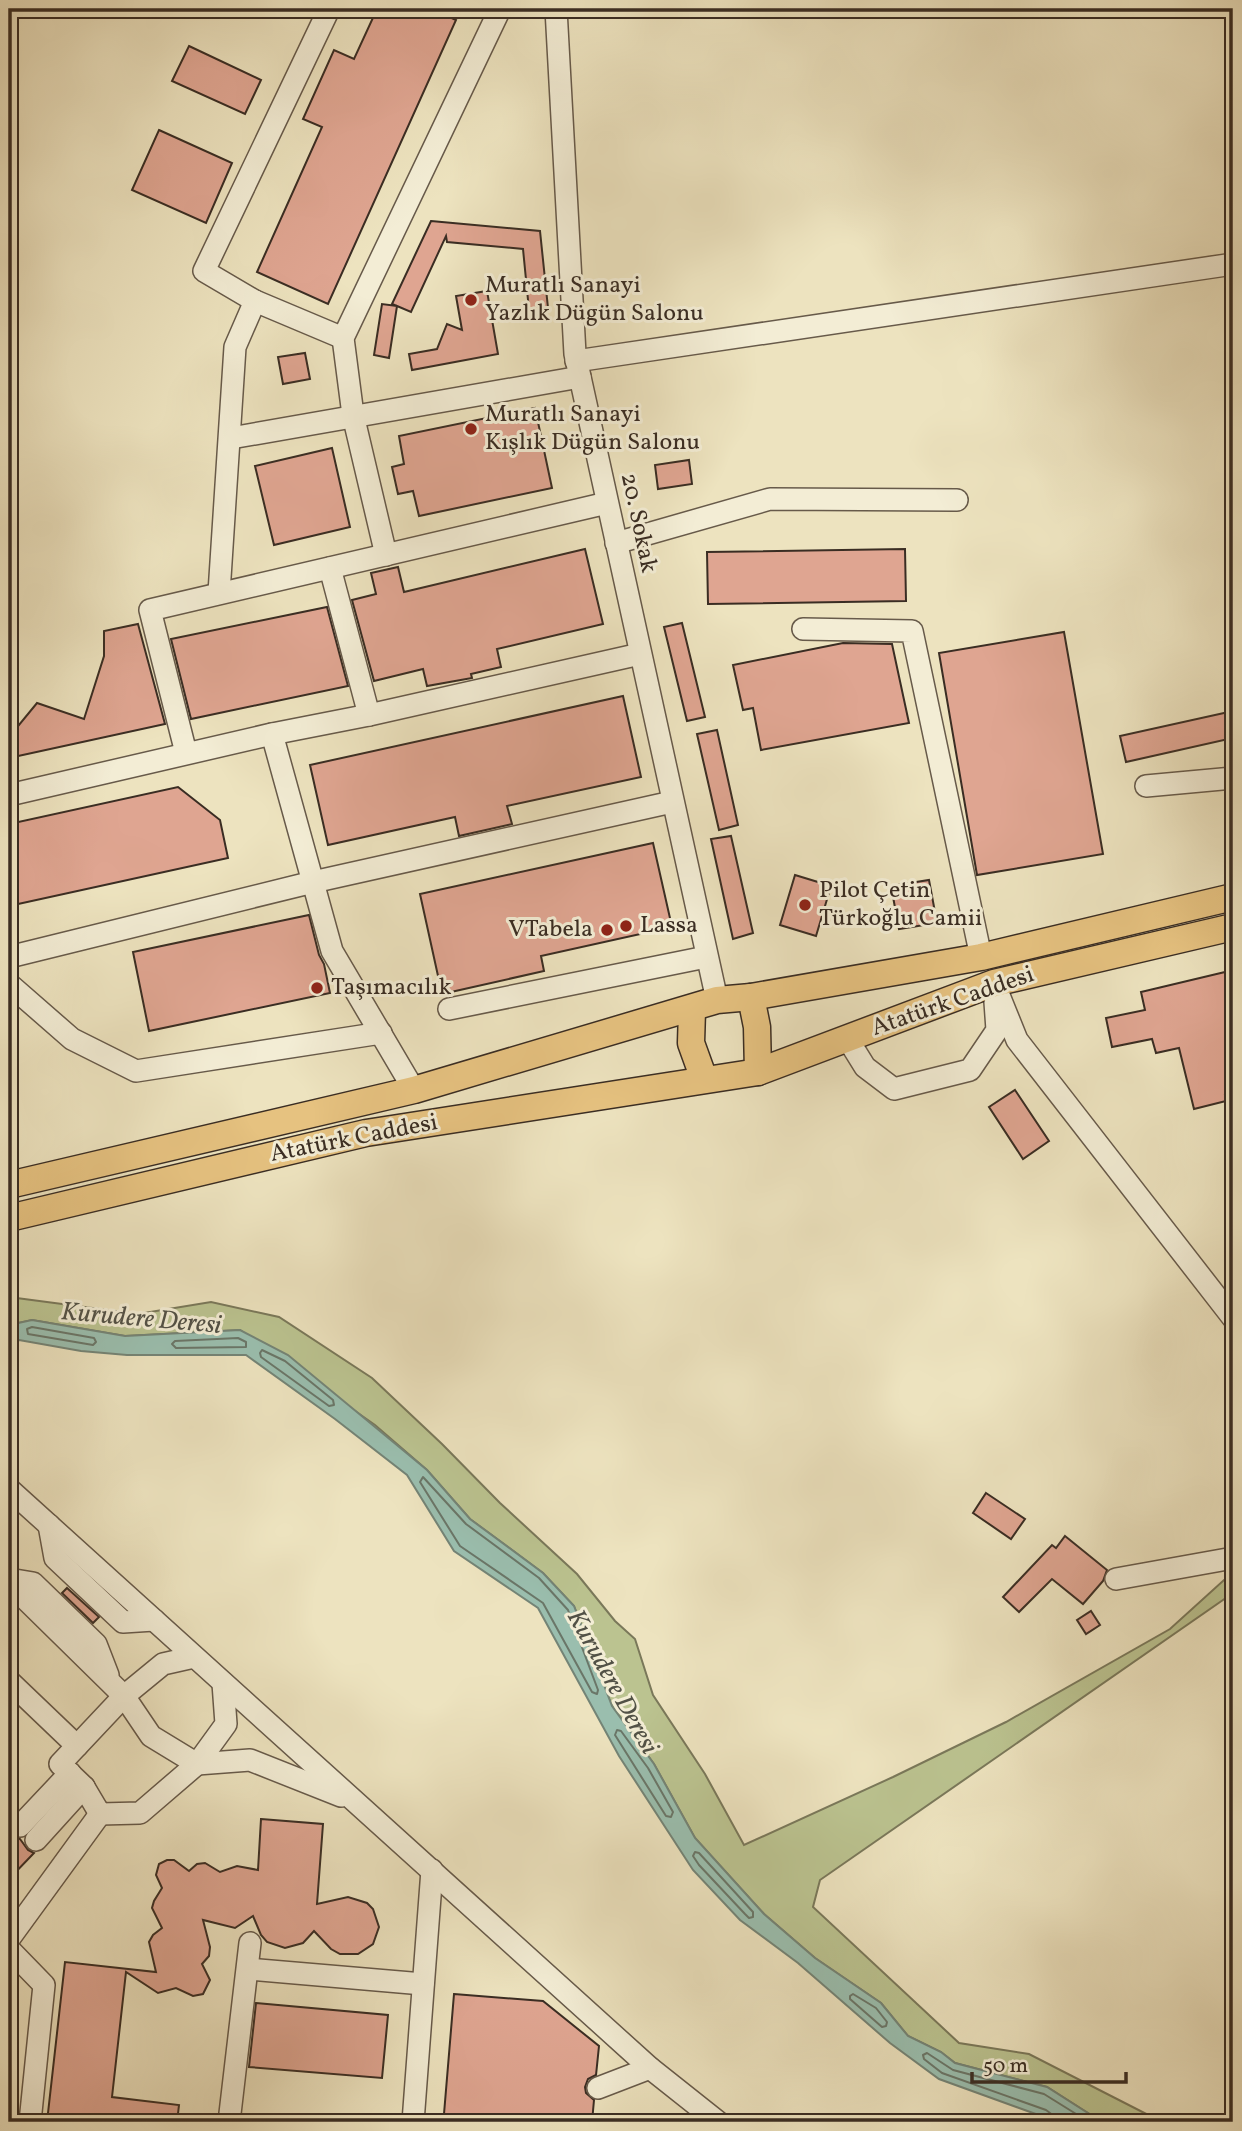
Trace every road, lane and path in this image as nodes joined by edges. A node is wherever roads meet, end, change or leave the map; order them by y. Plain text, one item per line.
1 (329, 9) edge
2 (500, 9) edge
3 (556, 9) edge
4 (1233, 264) edge
5 (255, 301) junction
6 (343, 338) junction
7 (578, 369) junction
8 (353, 415) junction
9 (231, 438) junction
10 (957, 500) dead end
11 (607, 503) junction
12 (616, 543) junction
13 (386, 555) junction
14 (330, 568) junction
15 (219, 593) junction
16 (803, 629) dead end
17 (640, 654) junction
18 (369, 715) junction
19 (272, 733) junction
20 (187, 753) junction
21 (1233, 778) edge
22 (1146, 786) dead end
23 (9, 795) edge
24 (672, 802) junction
25 (313, 882) junction
26 (1233, 897) edge
27 (1233, 928) edge
28 (9, 957) edge
29 (706, 957) junction
30 (981, 957) junction
31 (994, 983) junction
32 (9, 984) edge
33 (751, 997) junction
34 (717, 1000) junction
35 (449, 1009) dead end
36 (692, 1010) junction
37 (381, 1033) junction
38 (847, 1038) junction
39 (758, 1072) junction
40 (704, 1079) junction
41 (414, 1090) junction
42 (9, 1185) edge
43 (9, 1218) edge
44 (1233, 1318) edge
45 (9, 1489) edge
46 (1233, 1558) edge
47 (1116, 1580) dead end
48 (9, 1581) edge
49 (194, 1657) junction
50 (9, 1681) edge
51 (223, 1683) junction
52 (118, 1689) junction
53 (77, 1746) junction
54 (197, 1764) junction
55 (77, 1780) junction
56 (356, 1802) junction
57 (100, 1814) junction
58 (28, 1833) dead end
59 (432, 1870) junction
60 (9, 1939) edge
61 (250, 1943) dead end
62 (9, 1949) edge
63 (248, 1969) junction
64 (423, 1984) junction
65 (650, 2068) junction
66 (598, 2088) dead end
67 (30, 2122) edge
68 (229, 2122) edge
69 (413, 2122) edge
70 (718, 2122) edge

1 - 5 street
2 - 6 street
3 - 7 street, 20. Sokak
4 - 7 street
5 - 6 street
5 - 9 street
6 - 8 street
7 - 8 street
7 - 11 street, 20. Sokak
8 - 9 street
8 - 13 street
9 - 15 street
10 - 12 street
11 - 12 street, 20. Sokak
11 - 13 street
12 - 17 street, 20. Sokak
13 - 14 street
14 - 15 street
14 - 18 street
15 - 20 street
16 - 30 street
17 - 18 street
17 - 24 street, 20. Sokak
18 - 19 street
19 - 20 street
19 - 25 street
20 - 23 street
21 - 22 street
24 - 25 street
24 - 29 street, 20. Sokak
25 - 28 street
25 - 37 street
26 - 30 main road, Atatürk Caddesi
27 - 31 main road, Atatürk Caddesi
29 - 34 street, 20. Sokak
29 - 35 street
30 - 33 main road, Atatürk Caddesi
31 - 38 main road, Atatürk Caddesi
31 - 38 street
31 - 44 street
32 - 37 street
33 - 34 main road, Atatürk Caddesi
33 - 39 main road
34 - 36 main road, Atatürk Caddesi
36 - 40 main road
36 - 41 main road, Atatürk Caddesi
37 - 41 street
38 - 39 main road, Atatürk Caddesi
39 - 40 main road, Atatürk Caddesi
40 - 43 main road, Atatürk Caddesi
41 - 42 main road, Atatürk Caddesi
45 - 49 street
46 - 47 street
48 - 52 street
49 - 51 street
49 - 52 street
50 - 53 street
51 - 54 street
51 - 56 street
52 - 53 street
52 - 54 street
53 - 55 street
54 - 56 street
54 - 57 street
55 - 57 street
55 - 58 street
56 - 59 street
57 - 60 street
59 - 64 street
59 - 65 street
61 - 63 street
62 - 67 street
63 - 64 street
63 - 68 street
64 - 69 street
65 - 66 street
65 - 70 street

